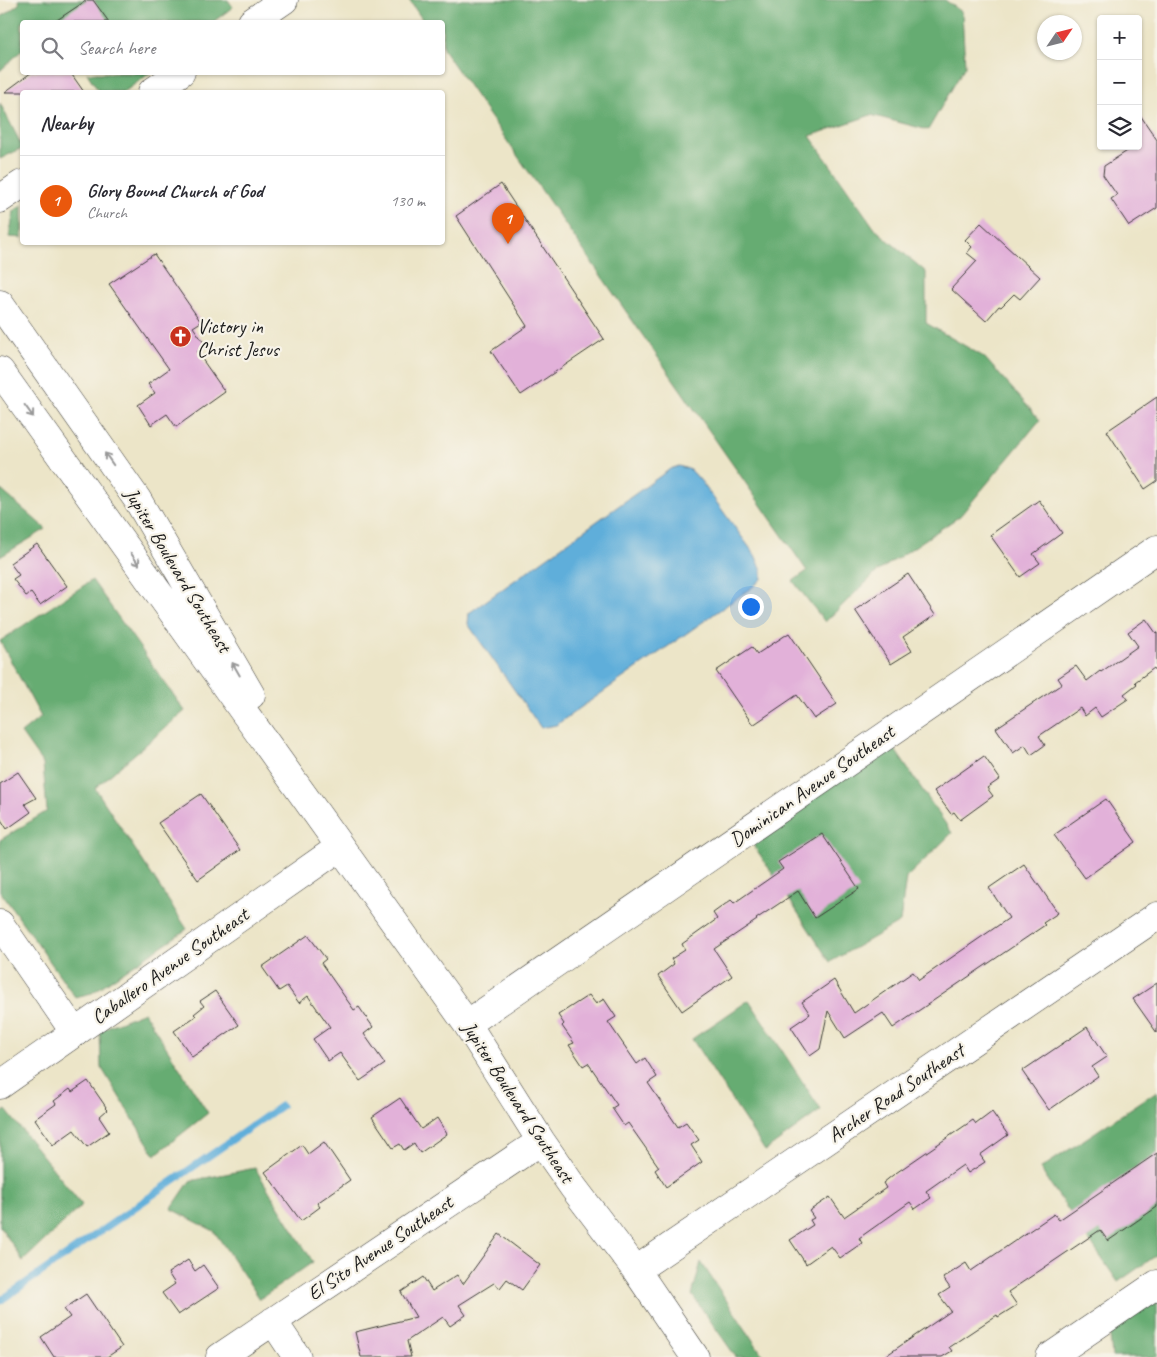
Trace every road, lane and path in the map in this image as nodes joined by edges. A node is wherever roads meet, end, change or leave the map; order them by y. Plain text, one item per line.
1 (284, 0) edge
2 (255, 20) edge
3 (177, 75) edge
4 (155, 90) edge
5 (20, 185) edge
6 (0, 199) edge
7 (0, 304) edge
8 (0, 371) edge
9 (1157, 549) edge
10 (340, 847) junction
11 (1157, 916) edge
12 (0, 924) edge
13 (467, 1024) junction
14 (75, 1033) junction
15 (0, 1085) edge
16 (541, 1141) junction
17 (636, 1270) junction
18 (1157, 1284) edge
19 (272, 1320) junction
20 (1085, 1347) edge
21 (220, 1357) edge
22 (297, 1357) edge
23 (695, 1357) edge
24 (1050, 1357) edge

1 - 2 street
3 - 4 street
5 - 6 street
10 -> 7 street, Jupiter Boulevard Southeast
8 -> 10 street, Jupiter Boulevard Southeast
9 - 13 street, Dominican Avenue Southeast
10 - 13 street, Jupiter Boulevard Southeast
10 - 14 street, Caballero Avenue Southeast
11 - 17 street, Archer Road Southeast
12 - 14 street
13 - 16 street, Jupiter Boulevard Southeast
14 - 15 street, Caballero Avenue Southeast
16 - 17 street, Jupiter Boulevard Southeast
16 - 19 street, El Sito Avenue Southeast
17 - 23 street, Jupiter Boulevard Southeast
18 - 20 street
19 - 21 street, El Sito Avenue Southeast
19 - 22 street
20 - 24 street

